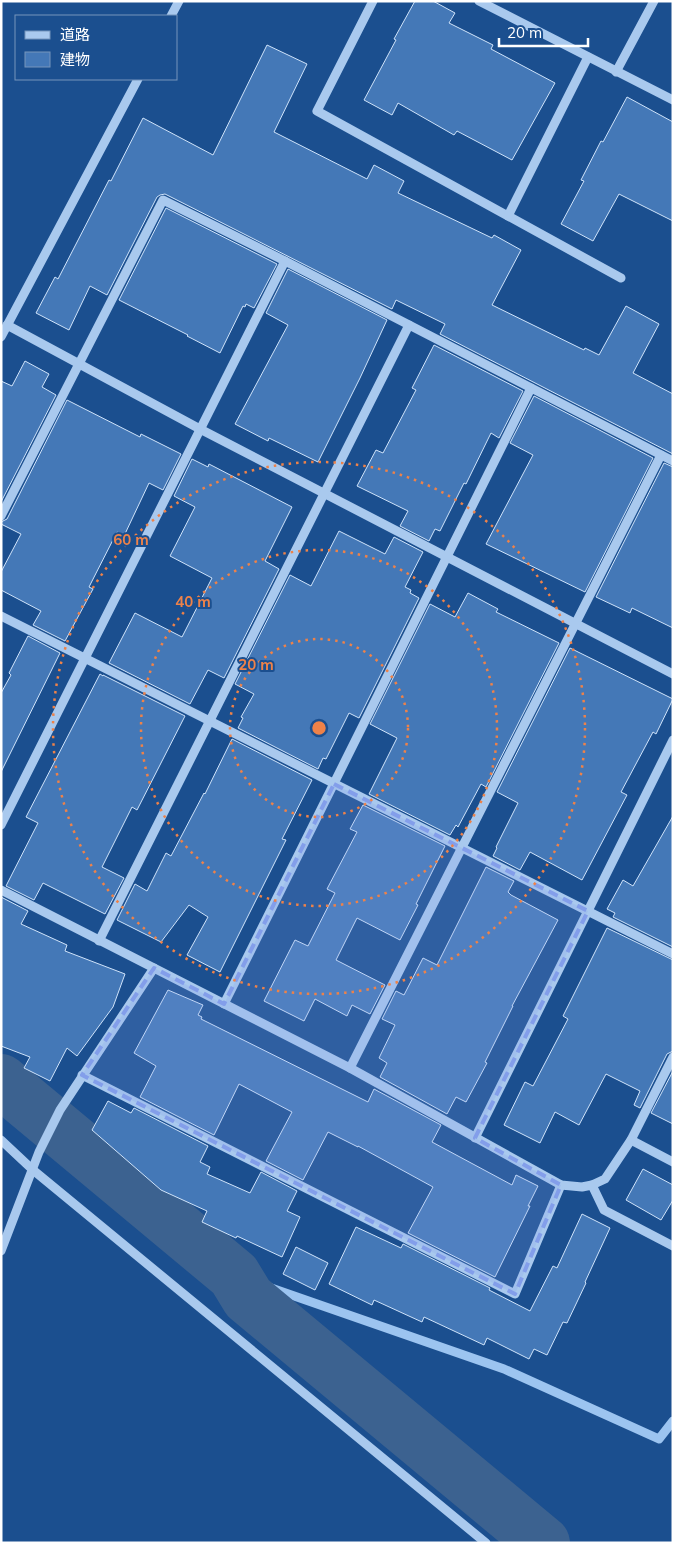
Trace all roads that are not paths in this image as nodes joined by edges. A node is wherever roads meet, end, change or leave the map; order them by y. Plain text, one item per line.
1 (179, 1) edge
2 (373, 1) edge
3 (479, 1) edge
4 (654, 1) edge
5 (172, 15) edge
6 (588, 57) junction
7 (616, 72) junction
8 (137, 80) edge
9 (673, 100) edge
10 (508, 216) junction
11 (285, 261) junction
12 (622, 278) dead end
13 (7, 325) junction
14 (409, 325) junction
15 (1, 337) edge
16 (79, 363) junction
17 (531, 388) junction
18 (200, 429) junction
19 (661, 455) junction
20 (673, 461) edge
21 (325, 493) junction
22 (1, 516) edge
23 (448, 557) junction
24 (1, 616) edge
25 (576, 624) junction
26 (84, 658) junction
27 (673, 674) edge
28 (211, 722) junction
29 (673, 740) edge
30 (334, 784) junction
31 (1, 825) edge
32 (463, 848) junction
33 (1, 890) edge
34 (588, 911) junction
35 (99, 940) junction
36 (673, 954) edge
37 (154, 968) junction
38 (224, 1004) junction
39 (673, 1057) edge
40 (350, 1068) junction
41 (82, 1075) junction
42 (475, 1138) junction
43 (1, 1140) edge
44 (631, 1140) junction
45 (673, 1162) edge
46 (33, 1170) junction
47 (561, 1185) junction
48 (592, 1185) junction
49 (673, 1246) edge
50 (1, 1251) edge
51 (486, 1543) edge

1 - 5 street
2 - 10 street
3 - 6 street
4 - 7 street
6 - 7 street
6 - 10 street
7 - 9 street
8 - 13 street
10 - 12 street
11 - 14 street
11 - 16 street
11 - 18 street
13 - 15 street
13 - 16 street
14 - 17 street
14 - 21 street
16 - 18 street
16 - 22 street
17 - 19 street
17 - 23 street
18 - 21 street
18 - 26 street
19 - 20 street
19 - 25 street
21 - 23 street
21 - 28 street
23 - 25 street
23 - 30 street
24 - 26 street
25 - 27 street
25 - 32 street
26 - 28 street
26 - 31 street
28 - 30 street
28 - 35 street
29 - 34 street
30 - 32 street
30 - 38 street
32 - 34 street
32 - 40 street
33 - 35 street
34 - 36 street
34 - 42 street
35 - 37 street
37 - 38 street
37 - 41 street
38 - 40 street
39 - 44 street
40 - 42 street
41 - 46 street
41 - 47 street
42 - 47 street
43 - 46 street
44 - 45 street
44 - 48 street
46 - 50 street
46 - 51 street
47 - 48 street
48 - 49 street

